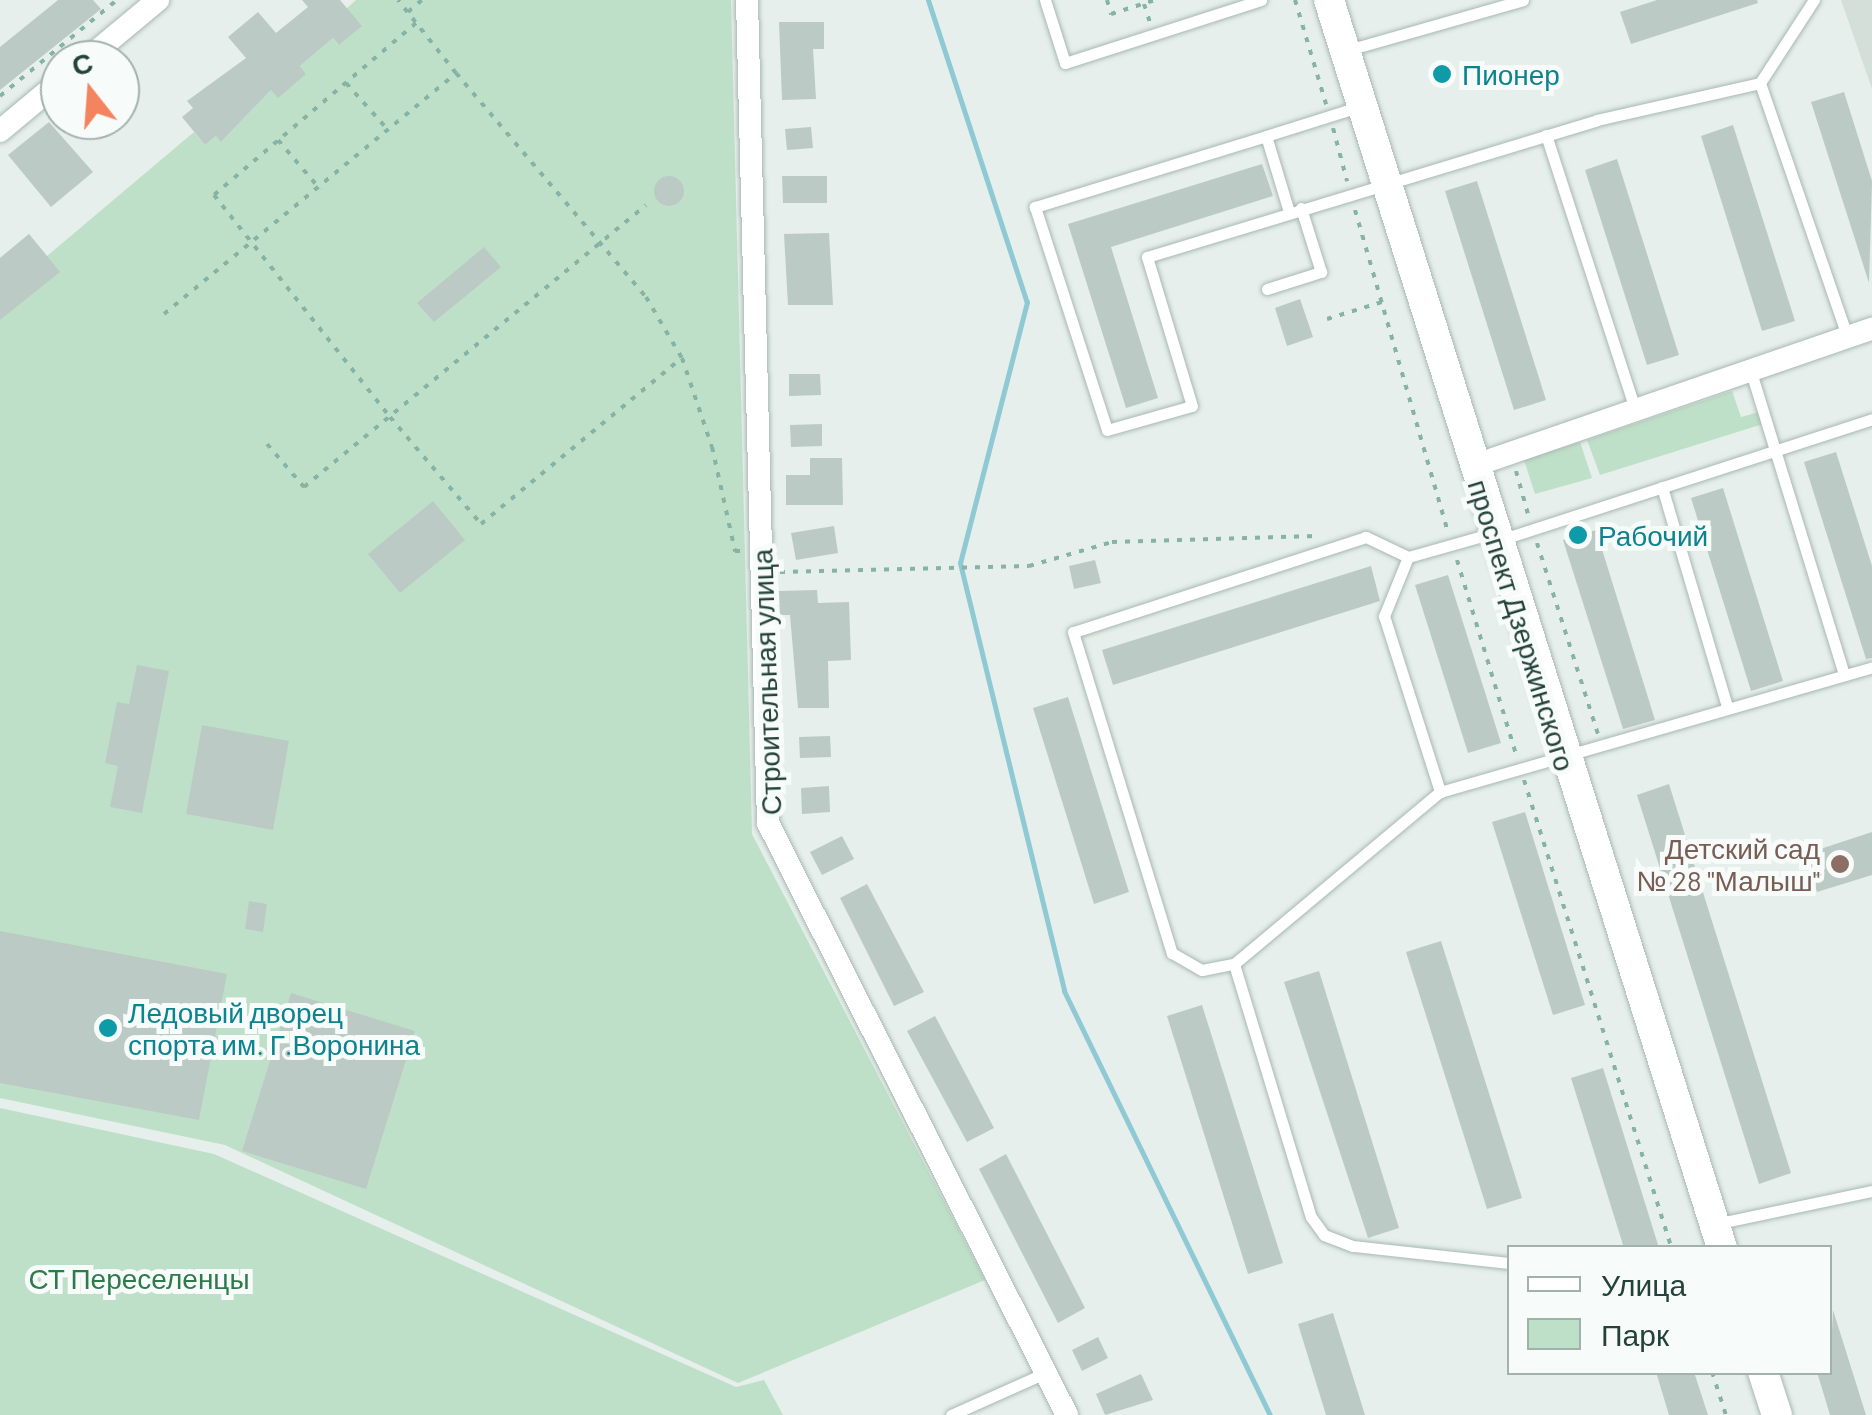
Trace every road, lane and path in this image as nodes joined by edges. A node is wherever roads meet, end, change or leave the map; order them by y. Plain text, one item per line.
1 (117, 0) edge
2 (158, 0) edge
3 (398, 0) edge
4 (422, 0) edge
5 (747, 0) edge
6 (1045, 0) edge
7 (1107, 0) edge
8 (1155, 0) edge
9 (1258, 0) edge
10 (1294, 0) edge
11 (1329, 0) edge
12 (1814, 0) edge
13 (1515, 1) edge
14 (408, 12) junction
15 (416, 23) junction
16 (110, 40) edge
17 (1344, 52) junction
18 (456, 73) junction
19 (346, 82) junction
20 (1760, 83) junction
21 (0, 96) edge
22 (40, 98) edge
23 (1361, 106) junction
24 (1330, 116) junction
25 (0, 131) edge
26 (389, 131) junction
27 (1546, 135) junction
28 (1266, 136) junction
29 (278, 140) junction
30 (1384, 182) junction
31 (320, 189) junction
32 (1350, 192) junction
33 (646, 205) dead end
34 (1295, 210) junction
35 (255, 242) junction
36 (602, 245) junction
37 (1267, 290) dead end
38 (1382, 302) junction
39 (164, 314) dead end
40 (1328, 319) dead end
41 (1872, 329) edge
42 (1848, 338) junction
43 (682, 358) junction
44 (1751, 372) junction
45 (1636, 412) junction
46 (390, 418) junction
47 (1872, 420) edge
48 (267, 444) dead end
49 (1776, 450) junction
50 (1511, 452) junction
51 (1473, 466) junction
52 (1662, 487) junction
53 (1533, 529) junction
54 (1328, 536) dead end
55 (1494, 537) junction
56 (1452, 544) junction
57 (1408, 557) junction
58 (762, 562) junction
59 (1872, 666) edge
60 (1844, 674) junction
61 (1727, 706) junction
62 (1601, 741) junction
63 (1562, 752) junction
64 (1520, 766) junction
65 (1440, 792) junction
66 (1234, 964) junction
67 (1872, 1191) edge
68 (1719, 1236) edge
69 (1671, 1245) edge
70 (1507, 1263) edge
71 (1045, 1374) junction
72 (1713, 1375) edge
73 (1764, 1375) edge
74 (950, 1415) edge
75 (1067, 1415) edge
76 (1726, 1415) edge
77 (1777, 1415) edge

1 - 21 path
2 - 16 street
3 - 14 path
4 - 14 path
5 - 58 street, Строительная улица
6 - 9 lane
7 - 8 path
10 - 24 path
11 - 17 street, проспект Дзержинского
12 - 20 lane
13 - 17 lane
14 - 15 path
15 - 18 path
15 - 19 path
17 - 23 street, проспект Дзержинского
18 - 26 path
18 - 36 path
19 - 26 path
19 - 29 path
20 - 27 lane
20 - 42 lane
22 - 25 street
23 - 24 lane
23 - 30 street, проспект Дзержинского
24 - 28 lane
24 - 32 path
26 - 31 path
27 - 30 lane
27 - 45 lane
28 - 34 lane
28 - 34 lane
29 - 31 path
29 - 35 path
30 - 32 lane
30 - 51 street, проспект Дзержинского
31 - 35 path
32 - 34 lane
32 - 38 path
33 - 36 path
34 - 37 lane
35 - 39 path
35 - 46 path
36 - 43 path
36 - 46 path
38 - 40 path
38 - 56 path
41 - 42 street
42 - 44 street
43 - 46 path
43 - 58 path
44 - 45 street
44 - 49 lane
45 - 50 street
46 - 48 path
47 - 49 lane
49 - 52 lane
49 - 60 lane
50 - 51 street
50 - 53 path
51 - 55 street, проспект Дзержинского
52 - 53 lane
52 - 61 lane
53 - 55 lane
53 - 62 path
54 - 58 path
55 - 56 lane
55 - 63 street, проспект Дзержинского
56 - 57 lane
56 - 64 path
57 - 65 lane
57 - 66 lane
58 - 71 street, Строительная улица
59 - 60 lane
60 - 61 lane
61 - 62 lane
62 - 63 lane
63 - 64 lane
63 - 68 street, проспект Дзержинского
64 - 65 lane
64 - 69 path
65 - 66 lane
66 - 70 lane
67 - 68 lane
71 - 74 lane
71 - 75 street, Строительная улица
72 - 76 path
73 - 77 street

